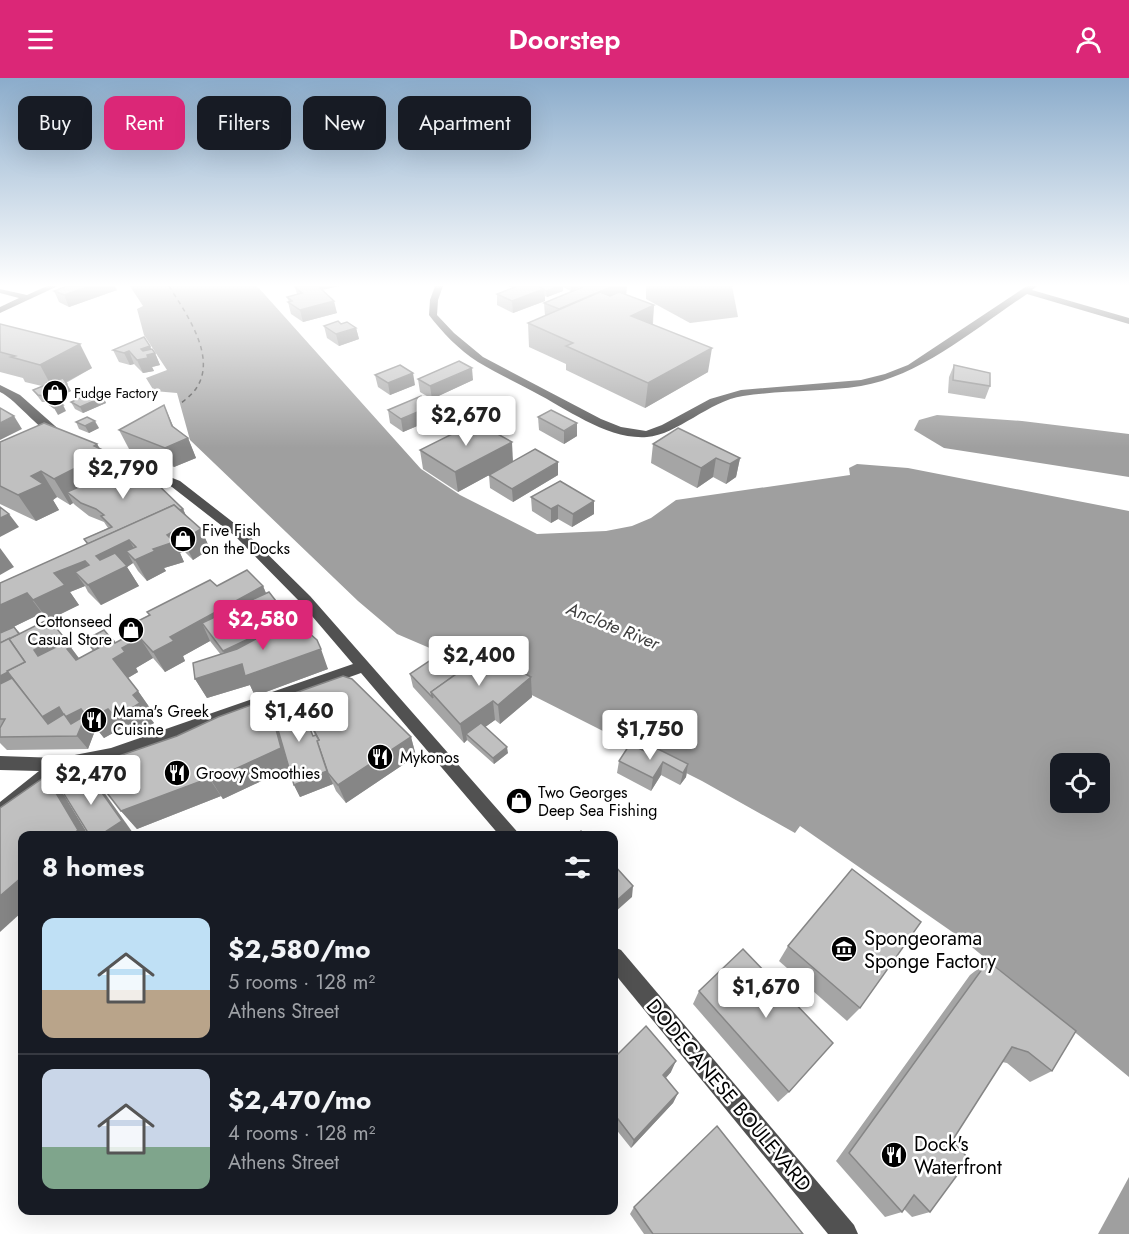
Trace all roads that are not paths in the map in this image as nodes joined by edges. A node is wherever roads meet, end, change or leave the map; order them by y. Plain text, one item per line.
1 (457, 340) edge
2 (952, 340) edge
3 (0, 388) edge
4 (364, 666) junction
5 (0, 763) edge
6 (59, 765) junction
7 (0, 813) edge
8 (508, 831) edge
9 (618, 962) edge
10 (845, 1234) edge

1 - 2 street
3 - 4 street
4 - 6 street
4 - 8 street
5 - 6 street
6 - 7 street
9 - 10 street, DODECANESE BOULEVARD

